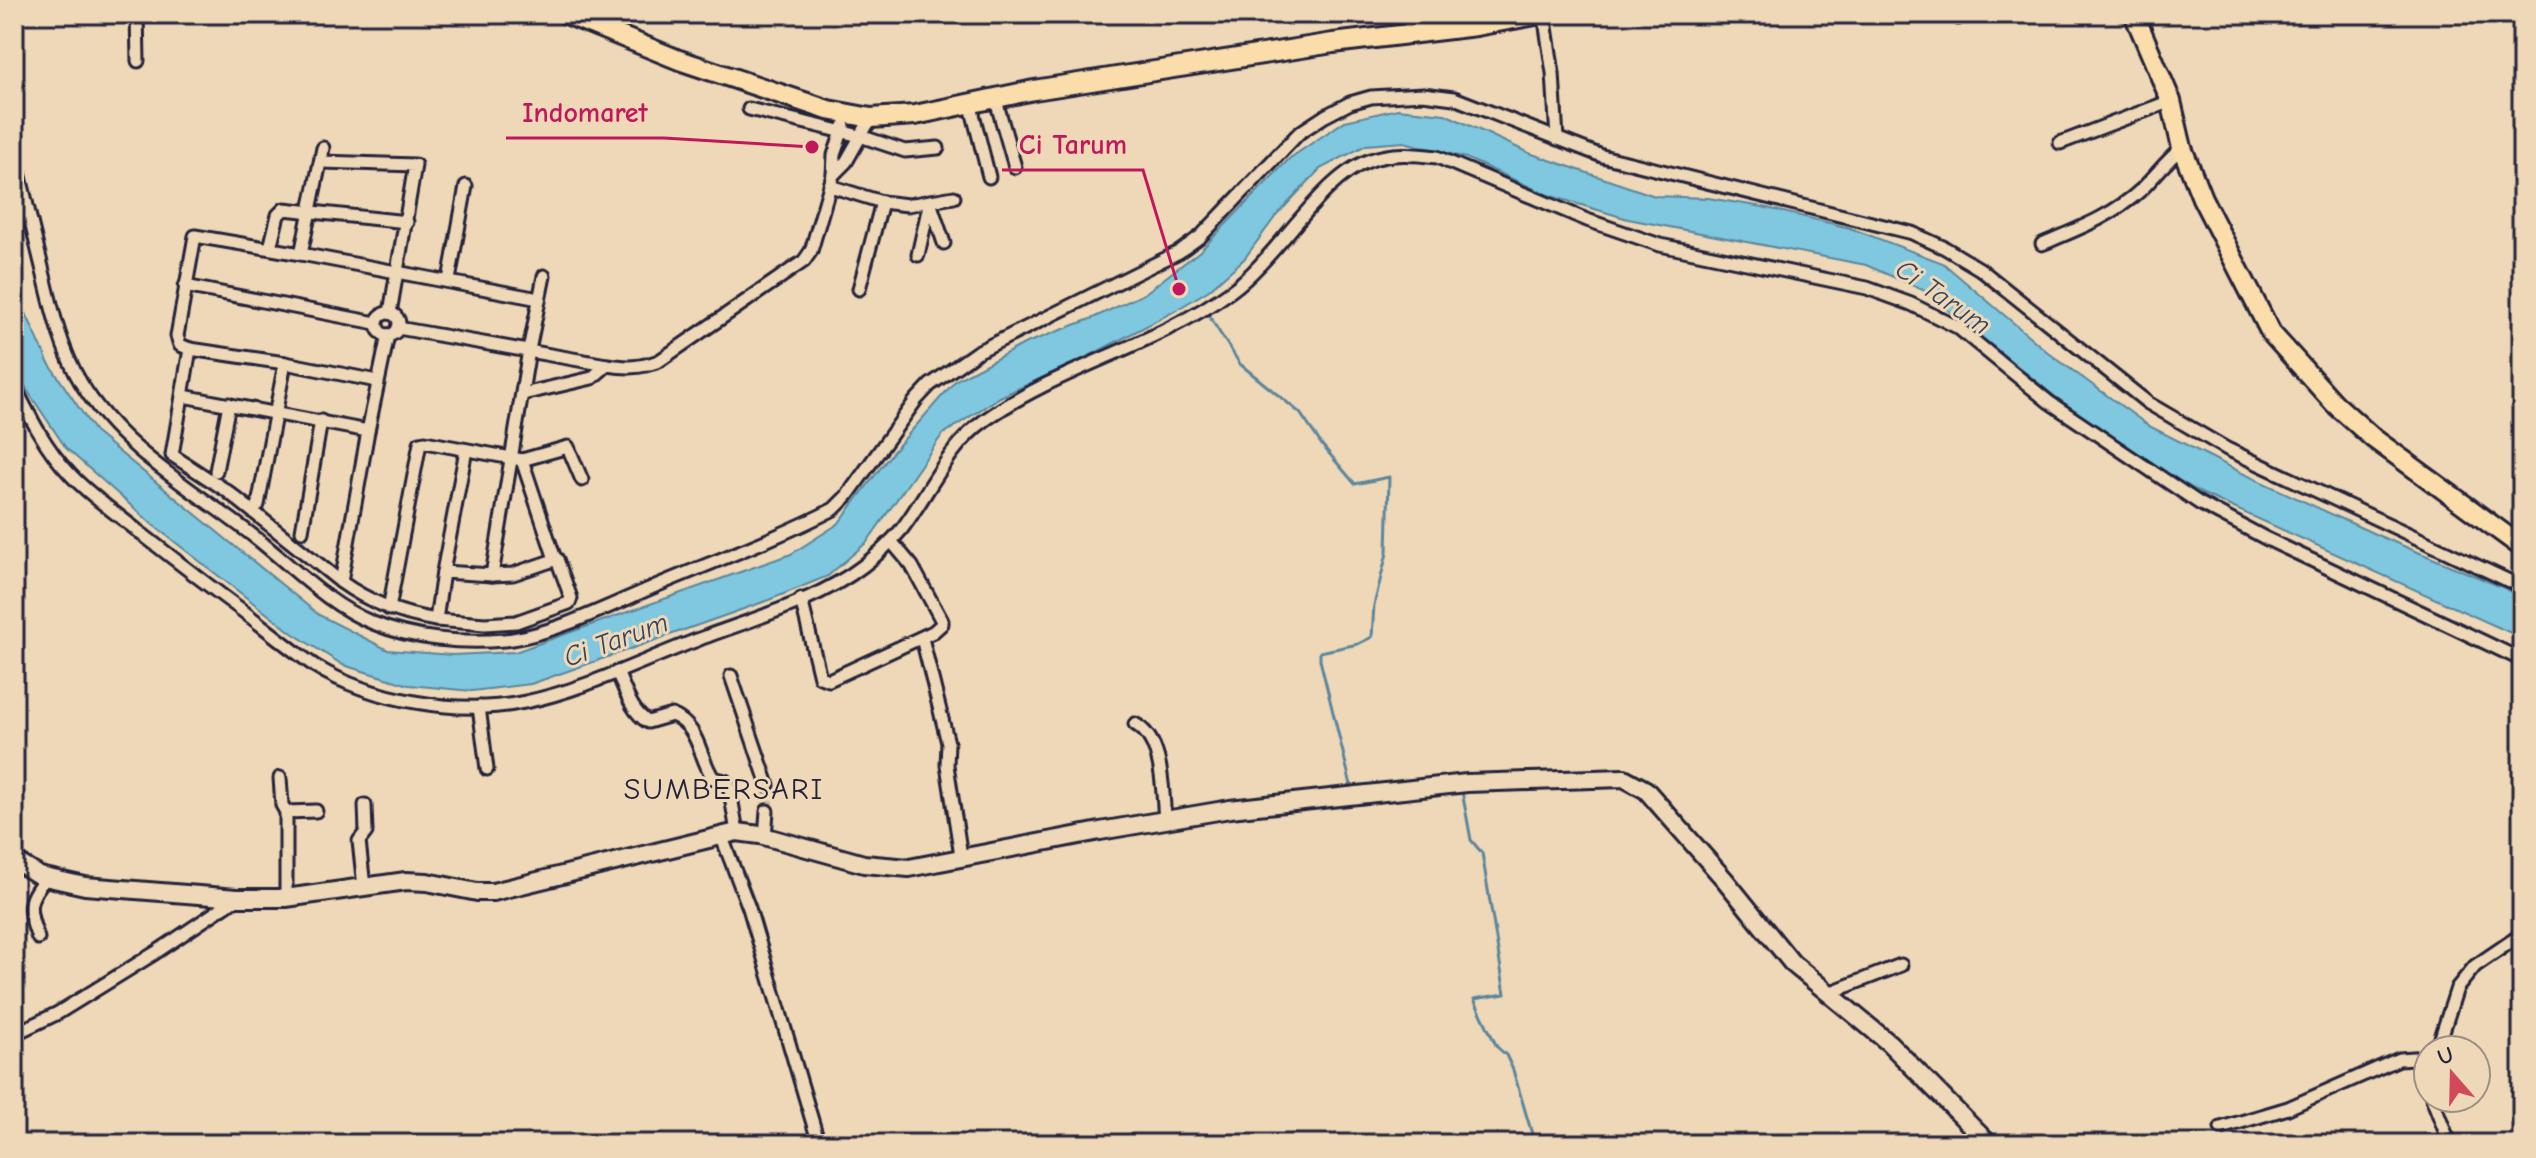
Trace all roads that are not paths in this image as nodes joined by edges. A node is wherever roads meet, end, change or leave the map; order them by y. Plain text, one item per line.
1 (137, 14) edge
2 (566, 14) edge
3 (1408, 14) edge
4 (1543, 14) edge
5 (2134, 14) edge
6 (1411, 33) junction
7 (138, 61) dead end
8 (995, 97) junction
9 (2171, 101) junction
10 (970, 102) junction
11 (749, 109) dead end
12 (848, 113) junction
13 (871, 118) junction
14 (842, 133) junction
15 (860, 136) junction
16 (1557, 139) junction
17 (2060, 143) dead end
18 (323, 148) dead end
19 (938, 148) dead end
20 (2182, 148) junction
21 (14, 152) edge
22 (322, 162) junction
23 (1015, 167) dead end
24 (989, 177) dead end
25 (832, 181) junction
26 (466, 186) dead end
27 (954, 197) dead end
28 (930, 201) junction
29 (882, 202) junction
30 (312, 211) junction
31 (407, 222) junction
32 (944, 243) dead end
33 (2042, 244) dead end
34 (270, 248) junction
35 (301, 254) junction
36 (918, 255) dead end
37 (398, 270) junction
38 (544, 276) dead end
39 (449, 280) junction
40 (185, 286) junction
41 (859, 289) dead end
42 (539, 299) junction
43 (390, 313) junction
44 (376, 323) junction
45 (393, 331) junction
46 (190, 349) junction
47 (529, 350) junction
48 (285, 363) junction
49 (607, 365) junction
50 (377, 381) junction
51 (14, 385) edge
52 (523, 394) junction
53 (183, 396) junction
54 (229, 404) junction
55 (275, 412) junction
56 (321, 421) junction
57 (368, 431) junction
58 (466, 450) junction
59 (517, 460) junction
60 (216, 471) dead end
61 (582, 480) dead end
62 (258, 505) dead end
63 (302, 531) dead end
64 (891, 541) junction
65 (2522, 547) edge
66 (555, 559) junction
67 (443, 572) junction
68 (492, 575) junction
69 (341, 582) junction
70 (2522, 587) edge
71 (795, 602) junction
72 (389, 609) junction
73 (436, 620) junction
74 (922, 638) junction
75 (2522, 660) edge
76 (617, 672) junction
77 (731, 676) dead end
78 (479, 707) junction
79 (1135, 724) dead end
80 (487, 769) dead end
81 (280, 778) dead end
82 (768, 785) tunnel mouth
83 (365, 805) dead end
84 (316, 811) dead end
85 (767, 811) tunnel mouth
86 (286, 812) junction
87 (1165, 819) junction
88 (729, 834) junction
89 (765, 837) junction
90 (961, 856) junction
91 (14, 860) edge
92 (46, 878) junction
93 (364, 887) junction
94 (237, 898) junction
95 (286, 898) junction
96 (2522, 934) edge
97 (38, 938) dead end
98 (1901, 965) dead end
99 (1829, 993) junction
100 (14, 1034) edge
101 (2442, 1034) edge
102 (2412, 1058) edge
103 (2438, 1114) edge
104 (2221, 1128) dead end
105 (819, 1144) edge
106 (1989, 1144) edge
107 (2450, 1144) edge

1 - 7 street
2 - 12 main road
3 - 6 street
4 - 6 main road
4 - 16 street
5 - 9 main road
6 - 8 main road
8 - 10 main road
8 - 23 street
9 - 17 street
9 - 20 main road
10 - 13 main road
10 - 24 street
11 - 14 street
12 - 13 main road
12 - 14 street
13 - 15 street
14 - 15 street
14 - 25 street
15 - 19 street
15 - 25 street
16 - 21 street
16 - 70 street
18 - 22 street
20 - 33 street
20 - 65 main road
22 - 30 street
22 - 31 street
25 - 29 street
25 - 49 street
26 - 39 street
27 - 28 street
28 - 29 street
28 - 32 street
28 - 36 street
29 - 41 street
30 - 31 street
30 - 34 street
30 - 35 street
31 - 37 street
34 - 35 street
34 - 40 street
35 - 37 street
37 - 39 street
37 - 43 street
38 - 42 street
39 - 42 street
40 - 44 street
40 - 46 street
42 - 47 street
43 - 44 street
43 - 45 street
44 - 45 street
45 - 47 street
45 - 50 street
46 - 48 street
46 - 53 street
47 - 49 street
47 - 52 street
48 - 50 street
48 - 55 street
49 - 52 street
50 - 57 street
51 - 78 street
52 - 59 street
53 - 54 street
53 - 69 street
54 - 55 street
54 - 60 street
55 - 56 street
55 - 62 street
56 - 57 street
56 - 63 street
57 - 69 street
58 - 59 street
58 - 67 street
58 - 72 street
59 - 61 street
59 - 66 street
59 - 68 street
64 - 71 street
64 - 74 street
64 - 75 street
66 - 68 street
66 - 73 street
67 - 68 street
67 - 73 street
69 - 72 street
71 - 74 street
71 - 76 street
72 - 73 street
74 - 90 street
76 - 78 street
76 - 88 street
77 - 82 street
78 - 80 street
79 - 87 street
81 - 86 street
83 - 93 street
84 - 86 street
85 - 89 street
86 - 95 street
87 - 90 street
87 - 99 street
88 - 89 street
88 - 93 street
88 - 105 street
89 - 90 street
91 - 92 street
92 - 94 street
92 - 97 street
93 - 95 street
94 - 95 street
94 - 100 street
96 - 101 street
98 - 99 street
99 - 106 street
102 - 104 street
103 - 107 street

